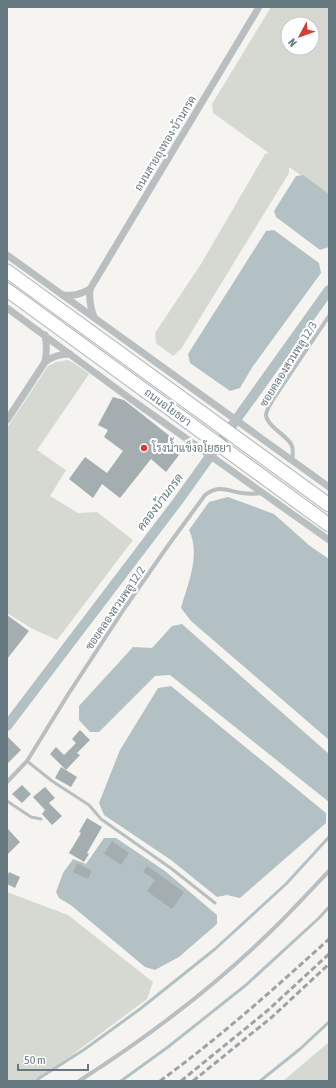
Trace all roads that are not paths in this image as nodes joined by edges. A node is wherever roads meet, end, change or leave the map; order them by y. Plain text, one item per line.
1 (259, 7) edge
2 (7, 255) edge
3 (7, 270) edge
4 (90, 289) junction
5 (7, 290) edge
6 (63, 295) junction
7 (7, 308) edge
8 (329, 316) edge
9 (94, 318) junction
10 (45, 336) junction
11 (70, 354) junction
12 (45, 362) junction
13 (7, 420) edge
14 (292, 460) junction
15 (329, 487) edge
16 (263, 492) junction
17 (329, 505) edge
18 (329, 524) edge
19 (329, 540) edge
20 (27, 761) junction
21 (7, 782) edge
22 (7, 801) edge
23 (41, 818) dead end
24 (329, 871) edge
25 (215, 903) dead end
26 (79, 1081) edge

1 - 4 street, ถนนสายถุงทอง-บ้านกรด
2 - 6 street
3 - 17 main road, ถนนอโยธยา
4 - 6 street
4 - 9 street
5 - 18 main road, ถนนอโยธยา
6 - 9 street
7 - 10 street, ถนนอโยธยา
8 - 14 street, ซอยคลองสวนพลู 12/3
9 - 14 street
10 - 11 street, ถนนอโยธยา
10 - 12 street
11 - 12 street
11 - 16 street, ถนนอโยธยา
12 - 13 street
14 - 15 street
16 - 19 street, ถนนอโยธยา
16 - 20 street, ซอยคลองสวนพลู 12/2
20 - 21 street, ซอยคลองสวนพลู 12/2
20 - 25 lane
22 - 23 lane
24 - 26 street

